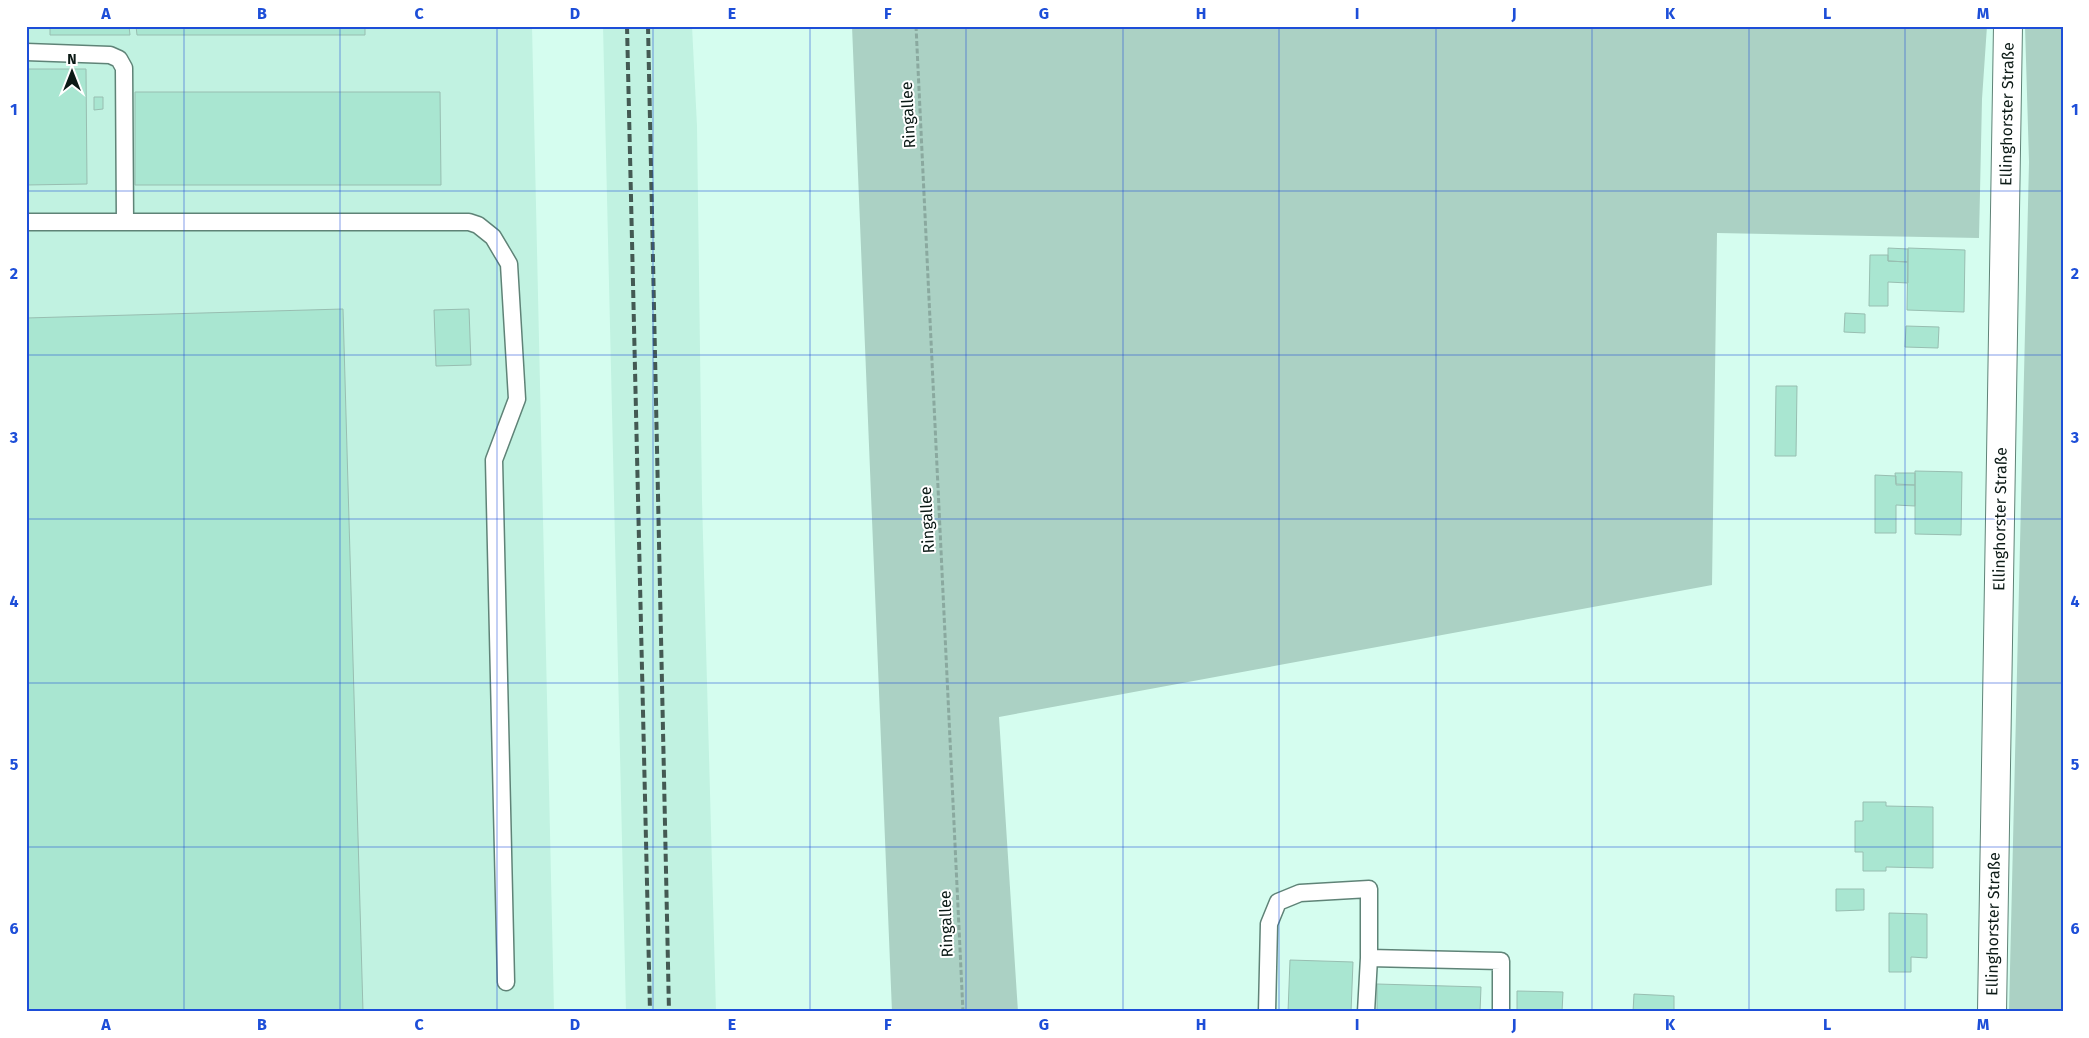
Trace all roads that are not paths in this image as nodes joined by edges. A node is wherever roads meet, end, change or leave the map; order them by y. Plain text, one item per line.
1 (2008, 26) edge
2 (26, 52) edge
3 (26, 222) edge
4 (125, 222) junction
5 (1369, 958) junction
6 (506, 982) dead end
7 (1267, 1012) edge
8 (1366, 1012) edge
9 (1501, 1012) edge
10 (1992, 1012) edge

1 - 10 street, Ellinghorster Straße
2 - 4 lane
3 - 4 lane
4 - 6 lane
5 - 7 lane
5 - 8 lane
5 - 9 lane

